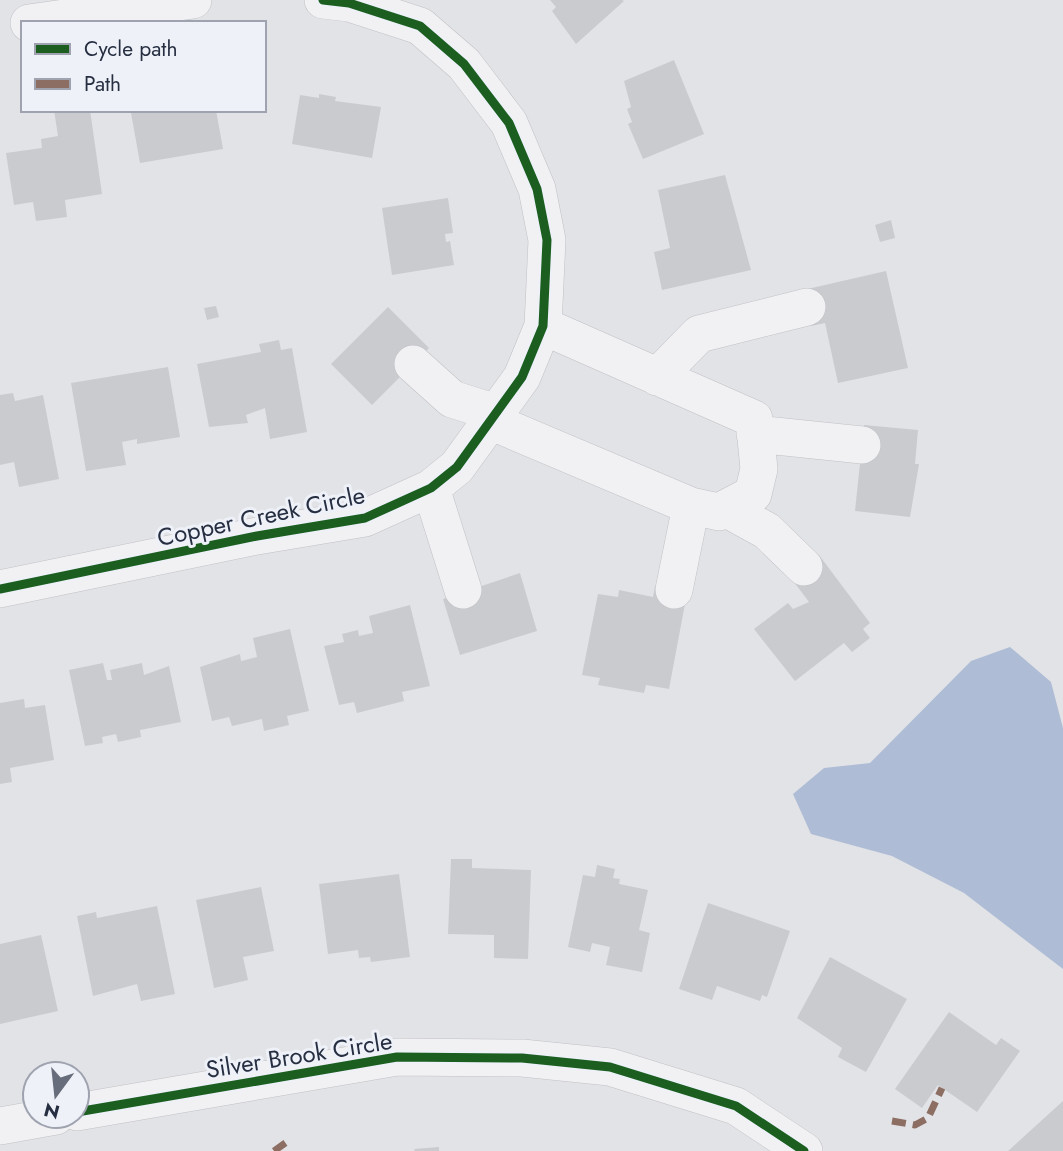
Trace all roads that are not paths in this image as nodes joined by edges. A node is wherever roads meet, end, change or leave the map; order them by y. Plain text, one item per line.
1 (193, 0) edge
2 (323, 0) edge
3 (43, 21) edge
4 (21, 23) edge
5 (0, 26) edge
6 (807, 307) dead end
7 (543, 326) junction
8 (413, 365) dead end
9 (657, 377) junction
10 (493, 417) junction
11 (755, 434) junction
12 (862, 445) dead end
13 (431, 488) junction
14 (691, 506) junction
15 (727, 509) junction
16 (804, 568) dead end
17 (0, 589) edge
18 (463, 590) dead end
19 (674, 590) dead end
20 (91, 1110) edge
21 (21, 1122) edge
22 (0, 1126) edge
23 (804, 1151) edge

1 - 3 street
2 - 7 street, Copper Creek Circle
4 - 5 street
6 - 9 street
7 - 9 street
7 - 10 street, Copper Creek Circle
8 - 10 street
9 - 11 street
10 - 13 street, Copper Creek Circle
10 - 14 street
11 - 12 street
11 - 15 street
13 - 17 street, Copper Creek Circle
13 - 18 street
14 - 15 street
14 - 19 street
15 - 16 street
20 - 23 street, Silver Brook Circle
21 - 22 street

